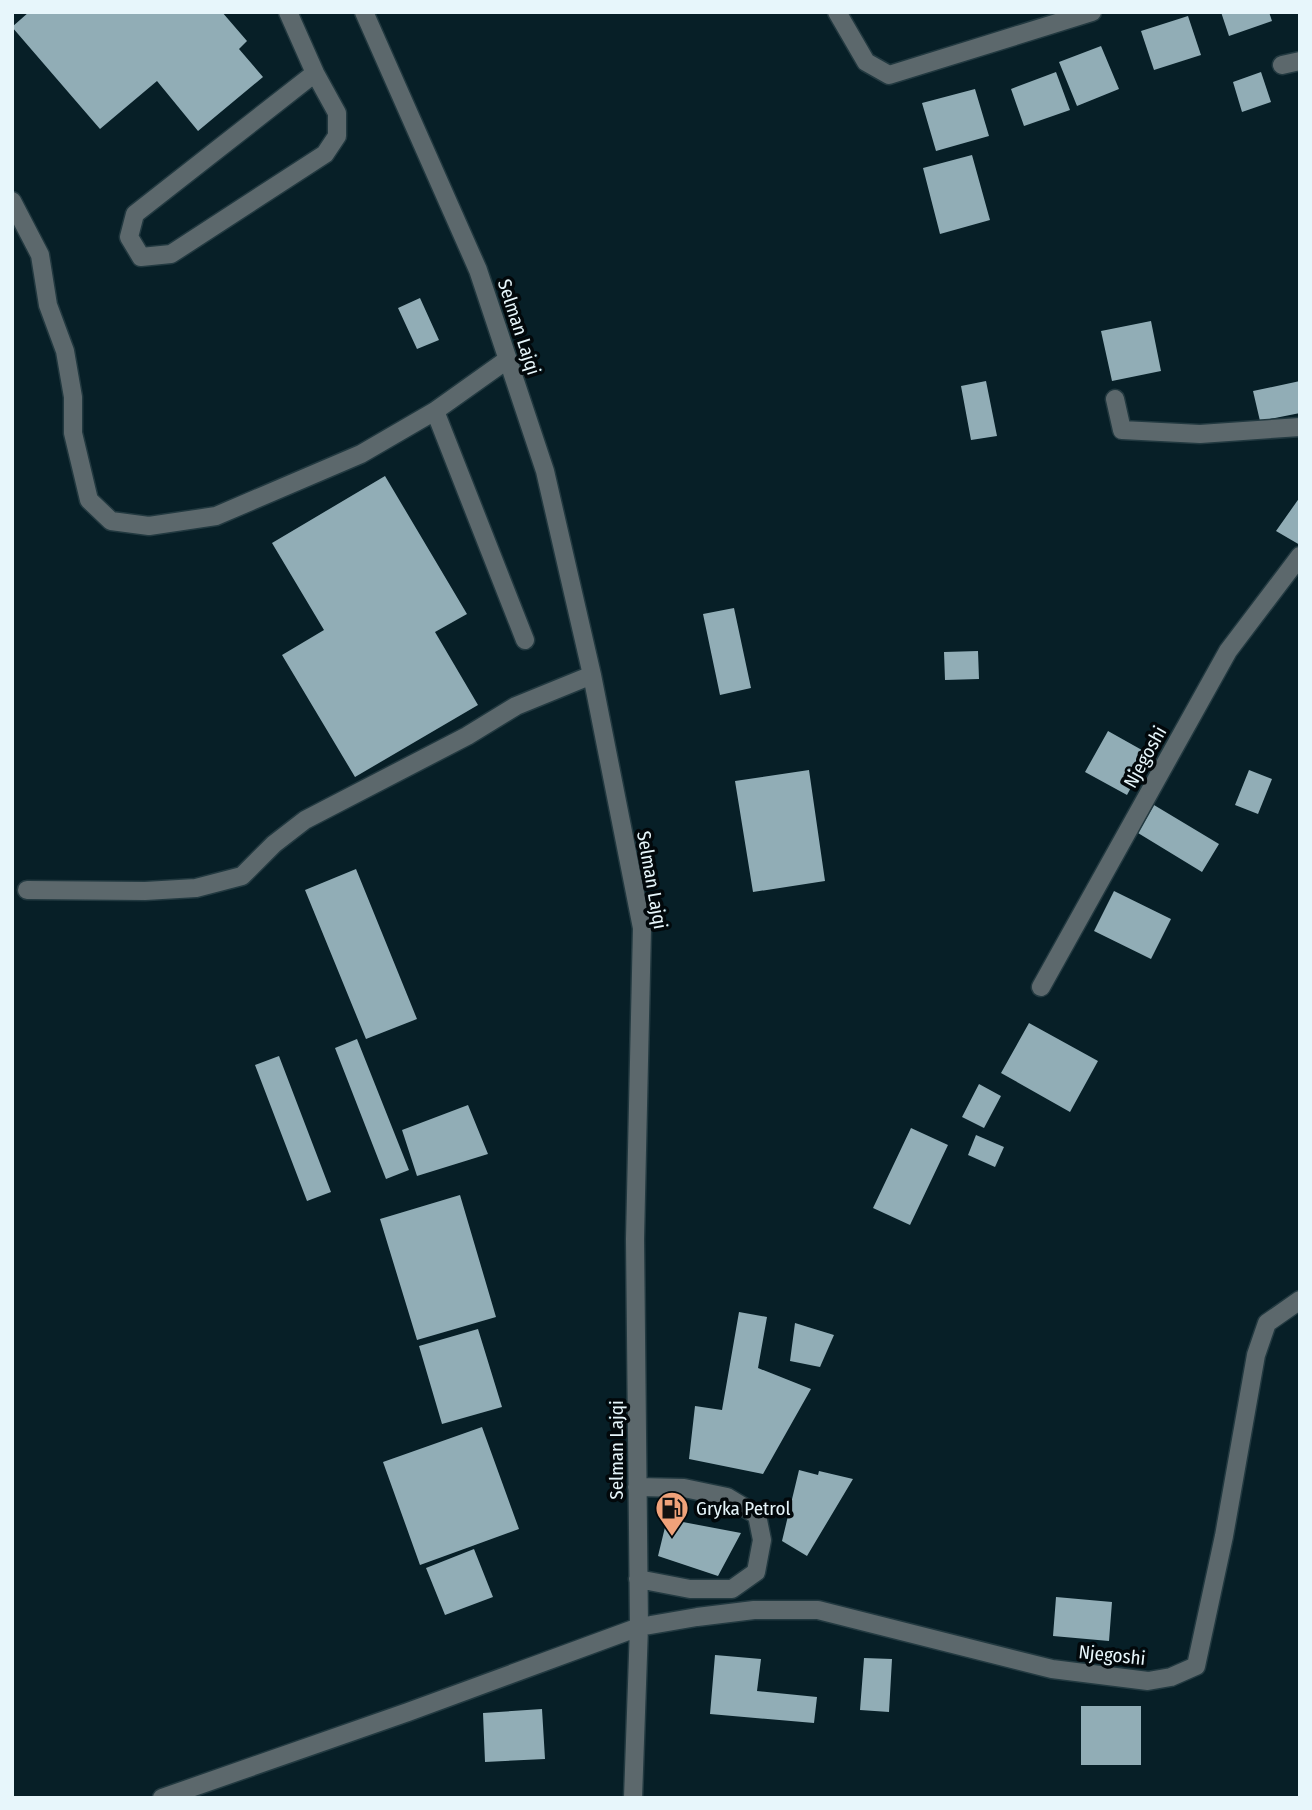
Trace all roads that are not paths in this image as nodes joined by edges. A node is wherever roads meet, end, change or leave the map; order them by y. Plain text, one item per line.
1 (288, 12) edge
2 (364, 12) edge
3 (837, 12) edge
4 (1092, 12) edge
5 (1300, 61) edge
6 (1282, 65) dead end
7 (315, 74) junction
8 (12, 201) edge
9 (508, 359) junction
10 (1115, 400) dead end
11 (435, 411) junction
12 (1300, 427) edge
13 (1300, 556) edge
14 (525, 640) dead end
15 (592, 675) junction
16 (27, 890) dead end
17 (1041, 987) dead end
18 (1300, 1300) edge
19 (637, 1487) junction
20 (638, 1579) junction
21 (639, 1627) junction
22 (162, 1798) edge
23 (633, 1798) edge

1 - 7 street
2 - 9 street, Selman Lajqi
3 - 4 street
5 - 6 street
7 - 7 street
8 - 11 street
9 - 11 street
9 - 15 street, Selman Lajqi
10 - 12 street
11 - 14 street
13 - 17 street, Njegoshi
15 - 16 street
15 - 19 street, Selman Lajqi
18 - 21 street, Njegoshi
19 - 20 street, Selman Lajqi
19 - 20 street
20 - 21 street, Selman Lajqi
21 - 22 street
21 - 23 street, Selman Lajqi

